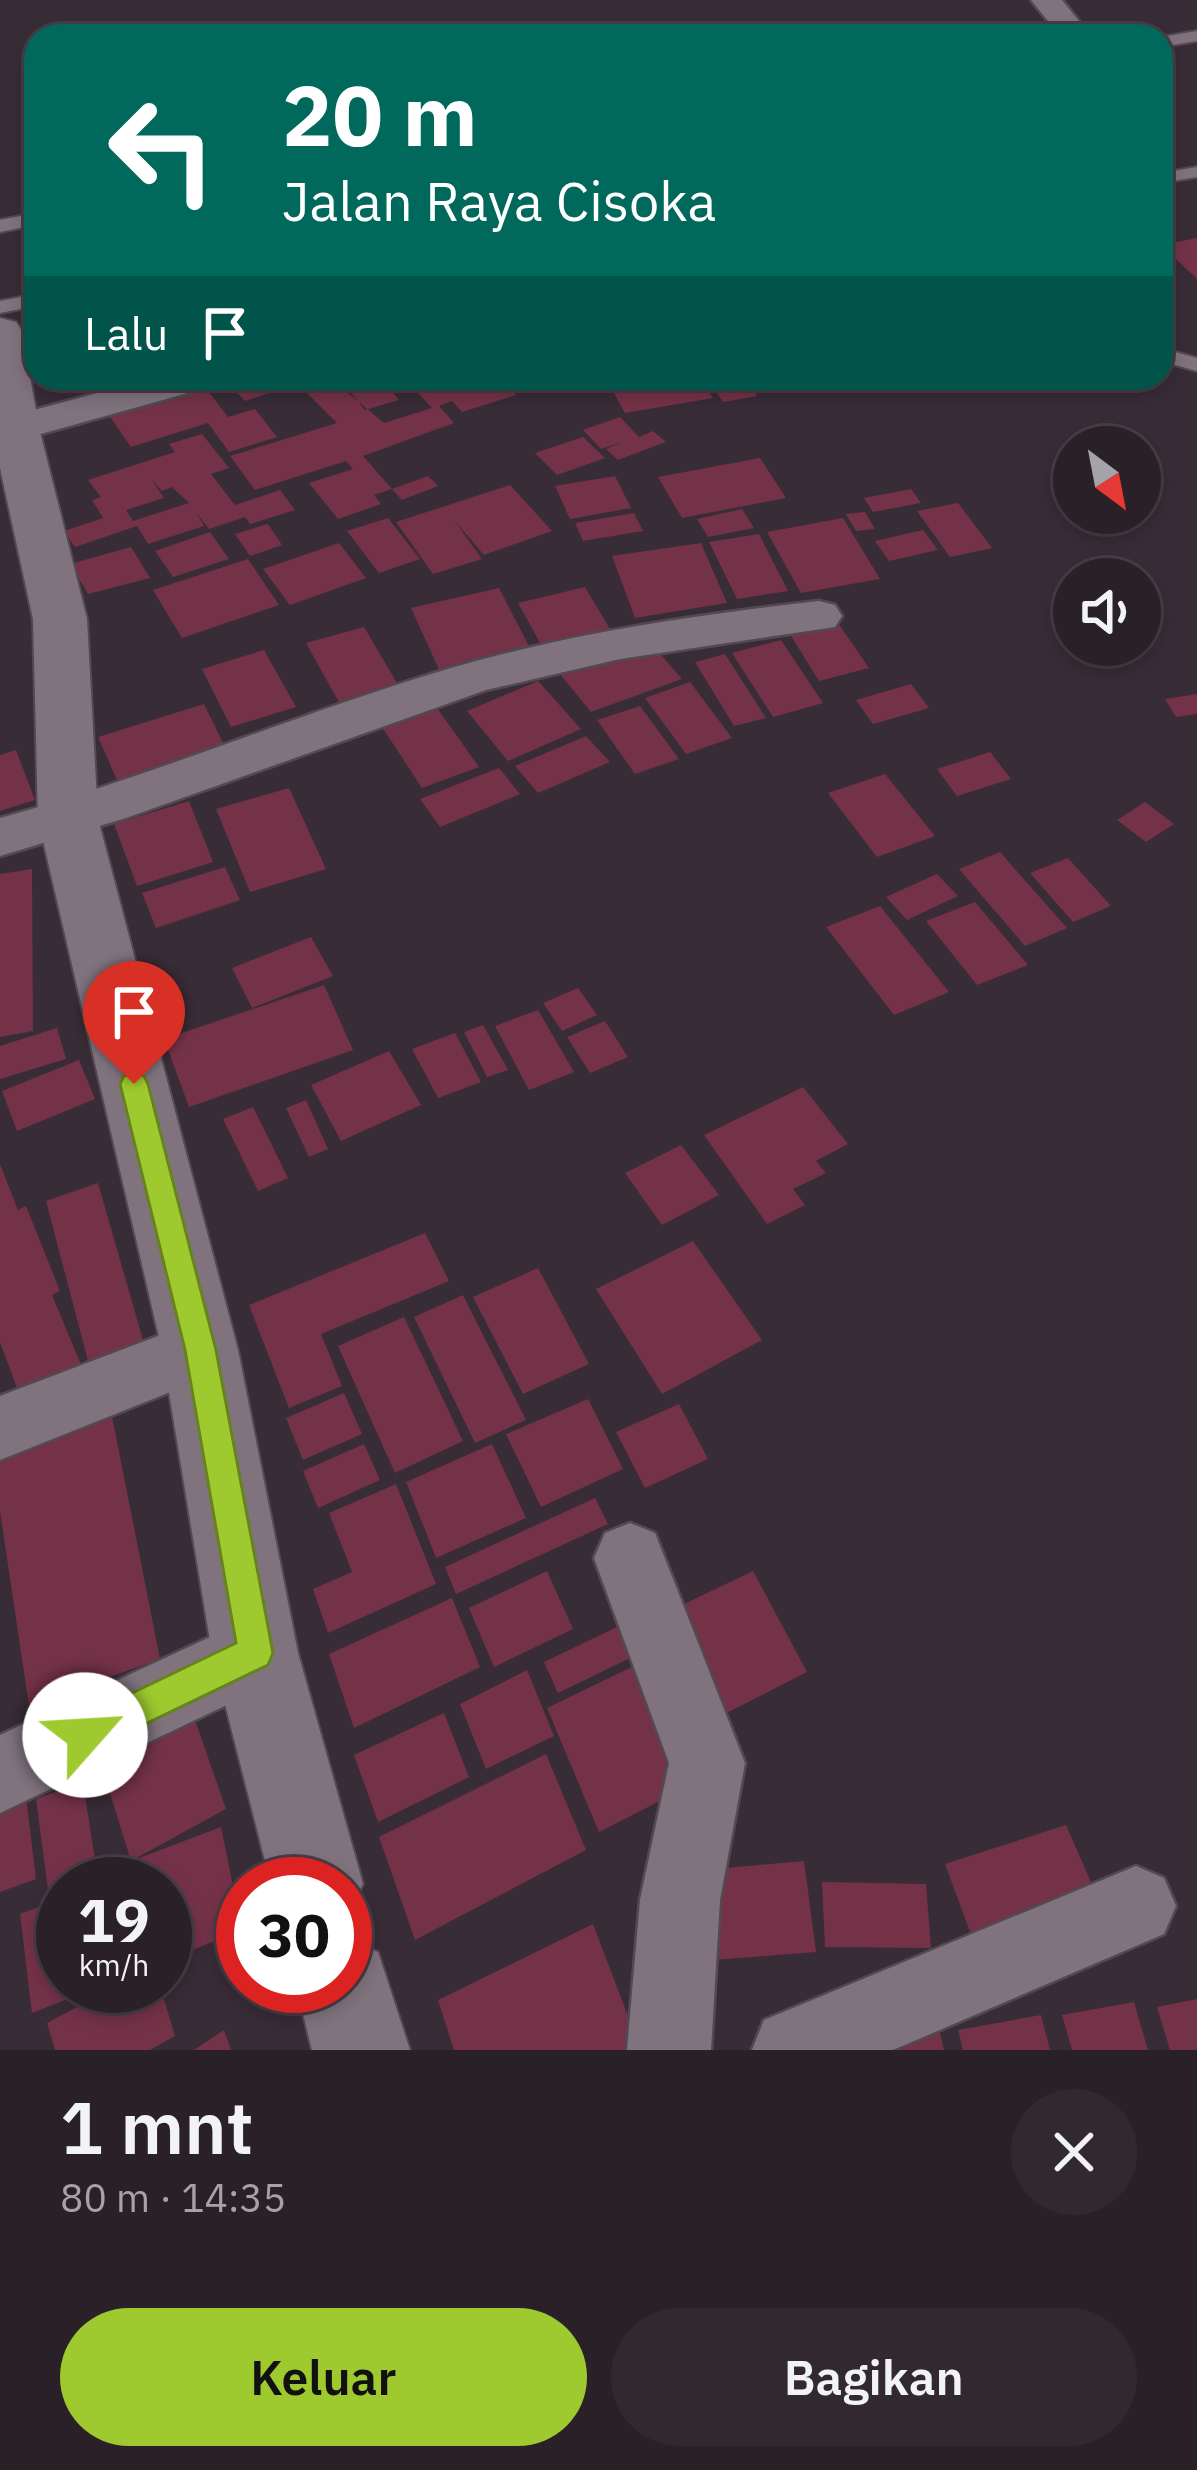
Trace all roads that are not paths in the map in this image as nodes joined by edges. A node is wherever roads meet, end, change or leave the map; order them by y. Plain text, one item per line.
1 (1046, 0) edge
2 (1066, 24) edge
3 (0, 331) edge
4 (155, 390) edge
5 (15, 428) junction
6 (818, 616) dead end
7 (68, 819) junction
8 (0, 837) edge
9 (200, 1350) junction
10 (0, 1428) edge
11 (630, 1558) dead end
12 (256, 1653) junction
13 (0, 1775) edge
14 (309, 1857) edge
15 (1136, 1906) dead end
16 (351, 2013) edge
17 (361, 2050) edge
18 (669, 2050) edge
19 (794, 2050) edge

1 - 2 street
3 - 5 street
4 - 5 street
5 - 7 street
6 - 7 street
7 - 8 street
7 - 9 street
9 - 10 street
9 - 12 street
11 - 18 street
12 - 13 street
12 - 14 street
15 - 19 street
16 - 17 street

